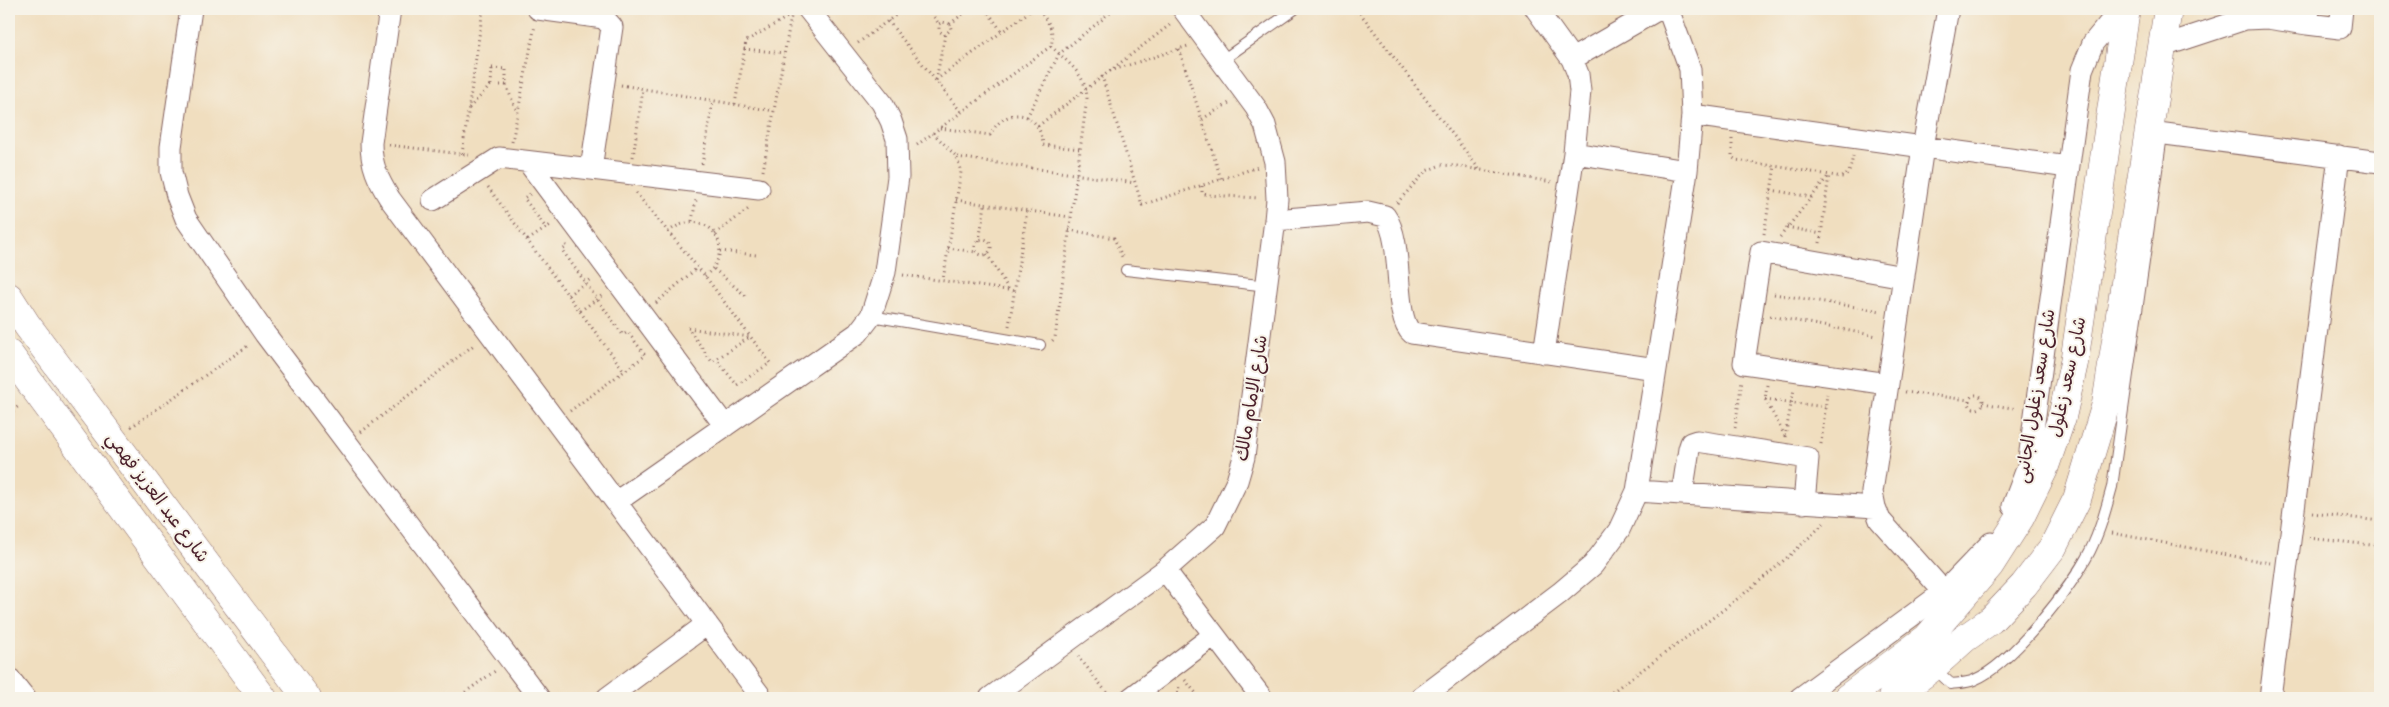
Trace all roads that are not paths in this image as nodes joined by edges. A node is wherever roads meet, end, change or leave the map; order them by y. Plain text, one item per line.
1 (191, 9) edge
2 (390, 9) edge
3 (538, 9) edge
4 (1294, 9) edge
5 (1536, 9) edge
6 (1659, 9) edge
7 (1668, 9) edge
8 (1948, 9) edge
9 (2121, 9) edge
10 (2126, 9) edge
11 (2168, 9) edge
12 (2342, 9) edge
13 (1184, 11) edge
14 (799, 12) edge
15 (2268, 13) edge
16 (2308, 16) edge
17 (2163, 46) junction
18 (1572, 59) junction
19 (1221, 61) junction
20 (1692, 115) junction
21 (2156, 133) junction
22 (1923, 148) junction
23 (1574, 153) junction
24 (2339, 156) junction
25 (512, 160) junction
26 (2380, 162) edge
27 (2068, 167) junction
28 (591, 169) junction
29 (1687, 172) junction
30 (759, 189) road end
31 (433, 200) dead end
32 (1275, 220) junction
33 (1126, 270) road end
34 (1904, 277) junction
35 (1268, 286) junction
36 (9, 297) edge
37 (871, 316) junction
38 (18, 326) edge
39 (1040, 345) road end
40 (1544, 352) junction
41 (9, 354) edge
42 (1656, 370) junction
43 (1888, 387) junction
44 (725, 426) junction
45 (1637, 491) junction
46 (1682, 494) junction
47 (616, 502) junction
48 (1804, 503) junction
49 (1875, 507) junction
50 (1165, 570) junction
51 (1944, 592) junction
52 (707, 624) junction
53 (1214, 635) junction
54 (1933, 667) junction
55 (9, 678) edge
56 (25, 698) edge
57 (263, 698) edge
58 (307, 698) edge
59 (539, 698) edge
60 (607, 698) edge
61 (762, 698) edge
62 (990, 698) edge
63 (1130, 698) edge
64 (1262, 698) edge
65 (1422, 698) edge
66 (1800, 698) edge
67 (1847, 698) edge
68 (1892, 698) edge
69 (2270, 698) edge

1 - 59 street
2 - 47 street
3 - 28 street
4 - 19 lane
5 - 18 street
6 - 18 street
7 - 20 street
8 - 22 street
9 - 27 street, شارع سعد زغلول الجانبى
10 - 67 main road, شارع سعد زغلول
11 - 17 main road
12 - 16 street
13 - 19 street, شارع الإمام مالك
14 - 37 street
15 - 16 street
15 - 17 street
17 - 21 main road
18 - 23 street
19 - 32 street, شارع الإمام مالك
20 - 22 street
20 - 29 street
21 - 24 street
21 - 54 main road
21 - 54 lane
22 - 27 street
22 - 34 street
23 - 29 street
23 - 40 street
24 - 26 street
24 - 69 street
25 - 28 street
25 - 31 street
25 - 44 street
27 - 51 street, شارع سعد زغلول الجانبى
28 - 30 street
29 - 42 street
32 - 35 street, شارع الإمام مالك
32 - 40 street
33 - 35 lane
34 - 43 street
34 - 43 street
35 - 50 street, شارع الإمام مالك
36 - 38 main road, شارع عبد العزيز فهمي
37 - 39 lane
37 - 44 street
38 - 58 main road, شارع عبد العزيز فهمي
40 - 42 street
41 - 57 main road, شارع عبد العزيز فهمي
42 - 45 street
43 - 49 street
44 - 47 street
45 - 46 street
45 - 65 street
46 - 48 street
46 - 48 street
47 - 52 street
48 - 49 street
49 - 51 street
50 - 53 street
50 - 62 street, شارع الإمام مالك
51 - 66 street, شارع سعد زغلول الجانبى
52 - 60 street
52 - 61 street
53 - 63 street
53 - 64 street
54 - 68 main road
55 - 56 street

